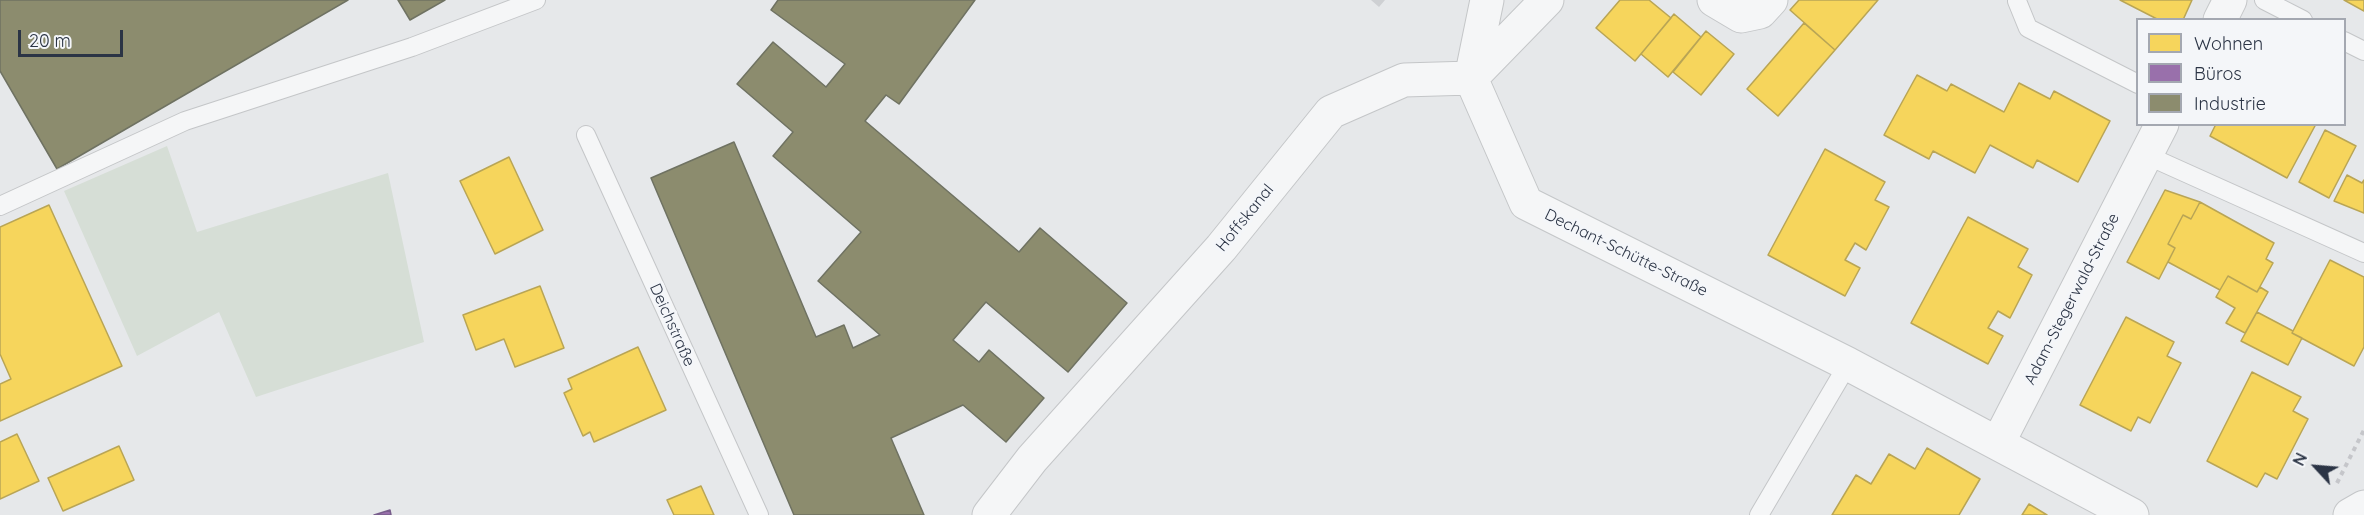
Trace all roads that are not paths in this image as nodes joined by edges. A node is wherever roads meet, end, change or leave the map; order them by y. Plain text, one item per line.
1 (536, 0) edge
2 (1487, 0) edge
3 (1547, 0) edge
4 (1714, 0) edge
5 (1770, 0) edge
6 (2230, 0) edge
7 (2264, 0) edge
8 (2017, 2) edge
9 (2221, 18) edge
10 (2298, 18) edge
11 (2346, 42) edge
12 (2364, 51) edge
13 (1471, 78) junction
14 (2136, 83) edge
15 (2161, 126) edge
16 (586, 135) dead end
17 (2146, 155) junction
18 (0, 206) edge
19 (2364, 253) edge
20 (1848, 364) junction
21 (1998, 443) junction
22 (2342, 502) edge
23 (2364, 507) edge
24 (759, 515) edge
25 (989, 515) edge
26 (1759, 515) edge
27 (2132, 515) edge

1 - 18 lane
2 - 13 street
3 - 13 street
4 - 5 street
6 - 9 street
7 - 10 lane
8 - 14 lane
11 - 12 lane
13 - 20 street, Dechant-Schütte-Straße
13 - 25 street, Hoffskanal
15 - 17 street, Adam-Stegerwald-Straße
16 - 24 lane, Deichstraße
17 - 19 lane
17 - 21 street, Adam-Stegerwald-Straße
20 - 21 street, Dechant-Schütte-Straße
20 - 26 lane
21 - 27 street, Dechant-Schütte-Straße
22 - 23 street

